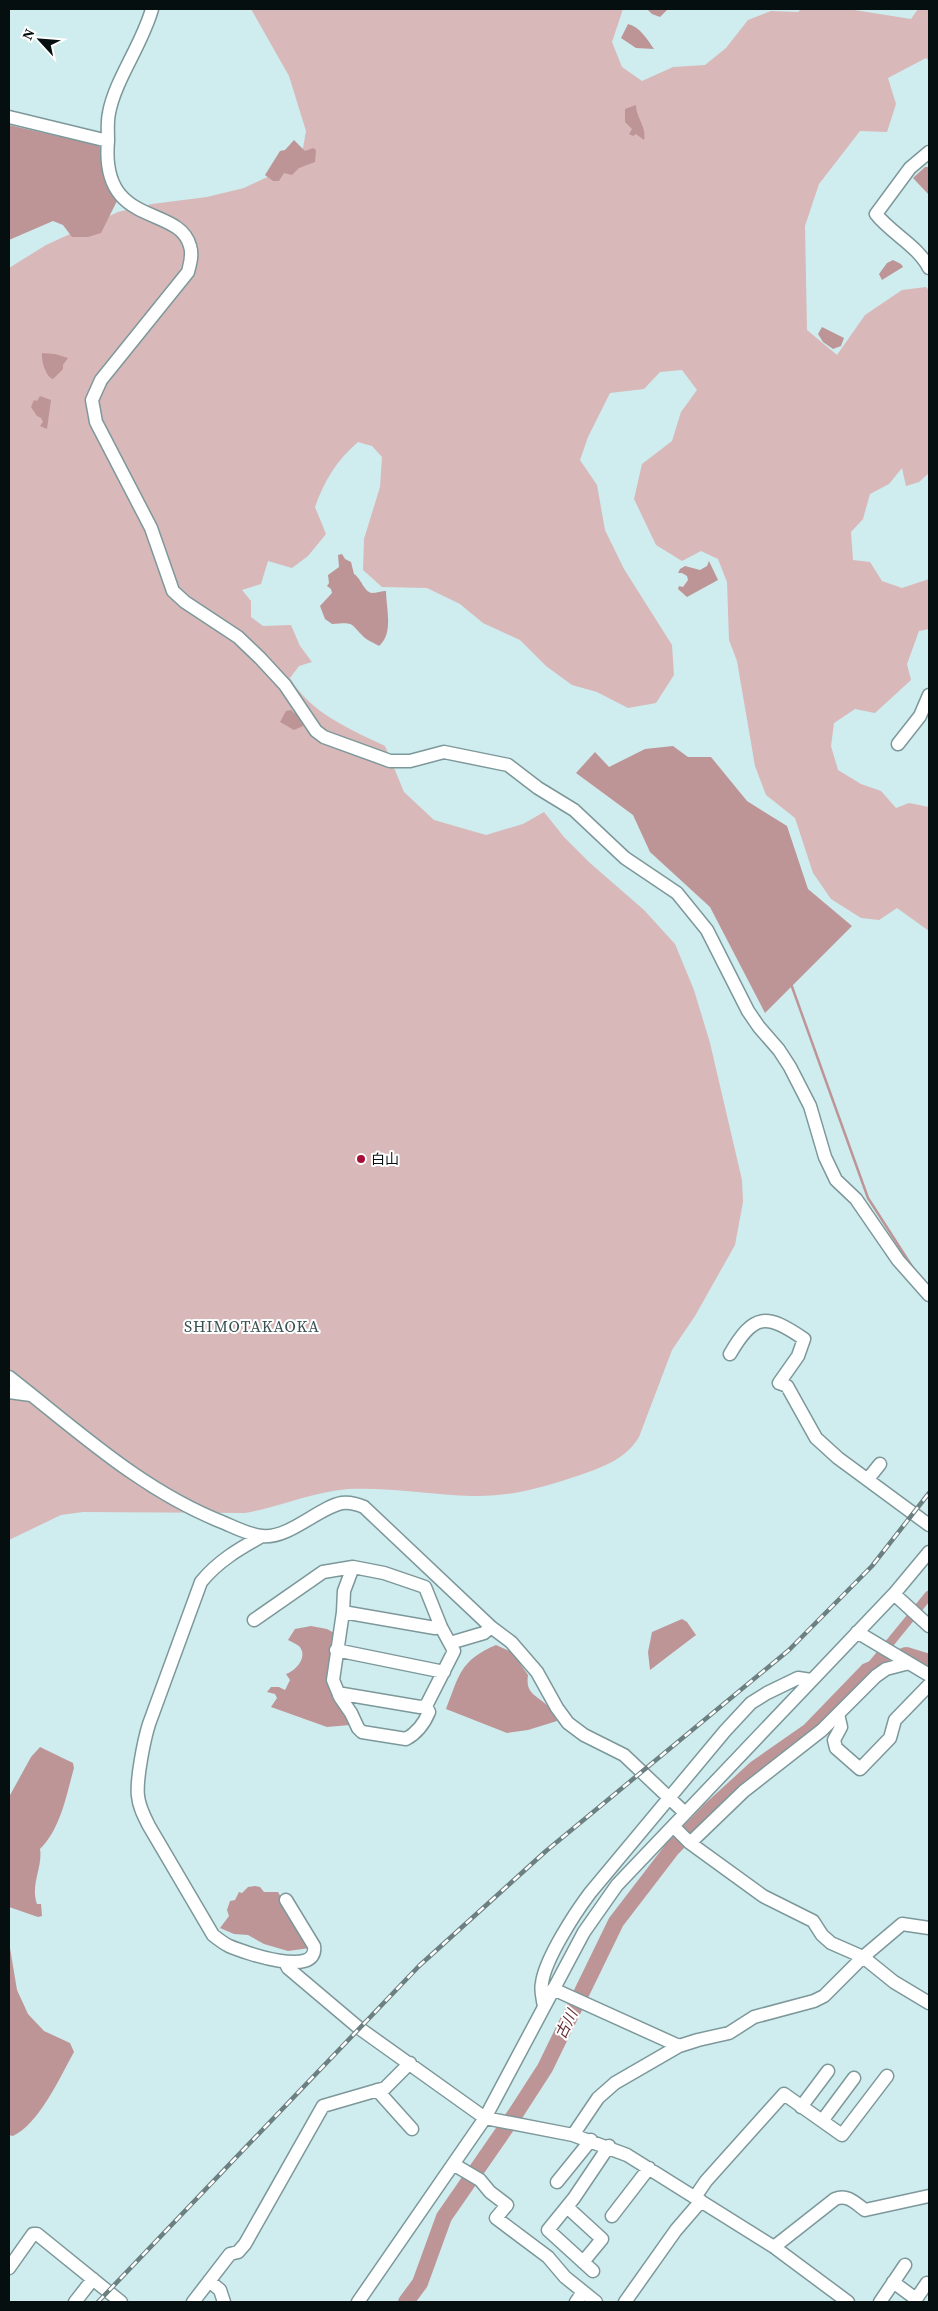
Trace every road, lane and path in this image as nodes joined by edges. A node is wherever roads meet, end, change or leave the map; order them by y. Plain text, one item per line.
1 (152, 9) edge
2 (9, 117) edge
3 (108, 141) junction
4 (929, 152) edge
5 (929, 268) edge
6 (929, 695) edge
7 (898, 744) dead end
8 (929, 1295) edge
9 (730, 1354) dead end
10 (9, 1376) edge
11 (9, 1392) edge
12 (32, 1395) junction
13 (880, 1464) dead end
14 (868, 1480) junction
15 (929, 1525) edge
16 (262, 1536) junction
17 (929, 1552) edge
18 (353, 1568) junction
19 (894, 1594) junction
20 (343, 1612) junction
21 (254, 1620) dead end
22 (925, 1623) edge
23 (440, 1627) junction
24 (491, 1627) junction
25 (857, 1632) junction
26 (450, 1642) junction
27 (336, 1650) junction
28 (907, 1662) junction
29 (444, 1672) junction
30 (929, 1675) edge
31 (811, 1680) junction
32 (929, 1685) edge
33 (339, 1695) junction
34 (426, 1706) junction
35 (838, 1714) junction
36 (669, 1798) junction
37 (685, 1813) junction
38 (676, 1829) junction
39 (689, 1842) junction
40 (286, 1900) dead end
41 (929, 1928) edge
42 (863, 1957) junction
43 (285, 1962) junction
44 (553, 1989) junction
45 (929, 2003) edge
46 (544, 2007) junction
47 (679, 2046) junction
48 (410, 2063) junction
49 (828, 2071) dead end
50 (887, 2076) dead end
51 (854, 2078) dead end
52 (377, 2090) junction
53 (801, 2107) junction
54 (485, 2118) junction
55 (822, 2121) junction
56 (412, 2129) dead end
57 (573, 2135) junction
58 (591, 2140) junction
59 (608, 2146) junction
60 (453, 2164) junction
61 (649, 2168) junction
62 (556, 2182) dead end
63 (929, 2196) edge
64 (698, 2199) junction
65 (567, 2206) junction
66 (612, 2216) dead end
67 (774, 2247) junction
68 (583, 2262) junction
69 (905, 2265) dead end
70 (9, 2268) edge
71 (593, 2271) dead end
72 (93, 2279) junction
73 (209, 2281) junction
74 (894, 2282) junction
75 (926, 2283) dead end
76 (580, 2297) edge
77 (915, 2300) edge
78 (75, 2302) edge
79 (121, 2302) edge
80 (193, 2302) edge
81 (224, 2302) edge
82 (358, 2302) edge
83 (596, 2302) edge
84 (625, 2302) edge
85 (848, 2302) edge
86 (880, 2302) edge

1 - 3 street
2 - 3 street
3 - 8 street
4 - 5 street
6 - 7 street
9 - 14 street
10 - 12 street
11 - 12 street
12 - 16 street
13 - 14 street
14 - 15 street
16 - 24 street
16 - 43 street
17 - 19 street
18 - 20 street
18 - 21 street
18 - 23 street
19 - 22 street
19 - 25 street
20 - 23 street
20 - 27 street
23 - 26 street
24 - 26 street
24 - 36 street
25 - 28 street
25 - 31 street
26 - 29 street
27 - 29 street
27 - 33 street
28 - 30 street
28 - 35 street
29 - 34 street
31 - 36 street
31 - 37 street
32 - 35 street
33 - 34 street
33 - 34 street
35 - 39 street
36 - 37 street
36 - 46 street
37 - 38 street
38 - 39 street
38 - 44 street
39 - 42 street
40 - 43 street
41 - 42 street
42 - 45 street
42 - 47 street
43 - 48 street
44 - 46 street
44 - 47 street
46 - 54 street
47 - 57 street
48 - 52 street
48 - 54 street
49 - 53 street
50 - 55 street
51 - 55 street
52 - 56 street
52 - 73 street
53 - 55 street
53 - 64 street
54 - 57 street
54 - 60 street
57 - 58 street
58 - 59 street
58 - 62 street
59 - 61 street
59 - 65 street
60 - 76 street
60 - 82 street
61 - 64 street
61 - 66 street
63 - 67 street
64 - 67 street
64 - 84 street
65 - 68 street
65 - 68 street
67 - 85 street
68 - 71 street
69 - 74 street
70 - 72 street
72 - 78 street
72 - 79 street
73 - 80 street
73 - 81 street
74 - 77 street
74 - 86 street
75 - 77 street
76 - 83 street

